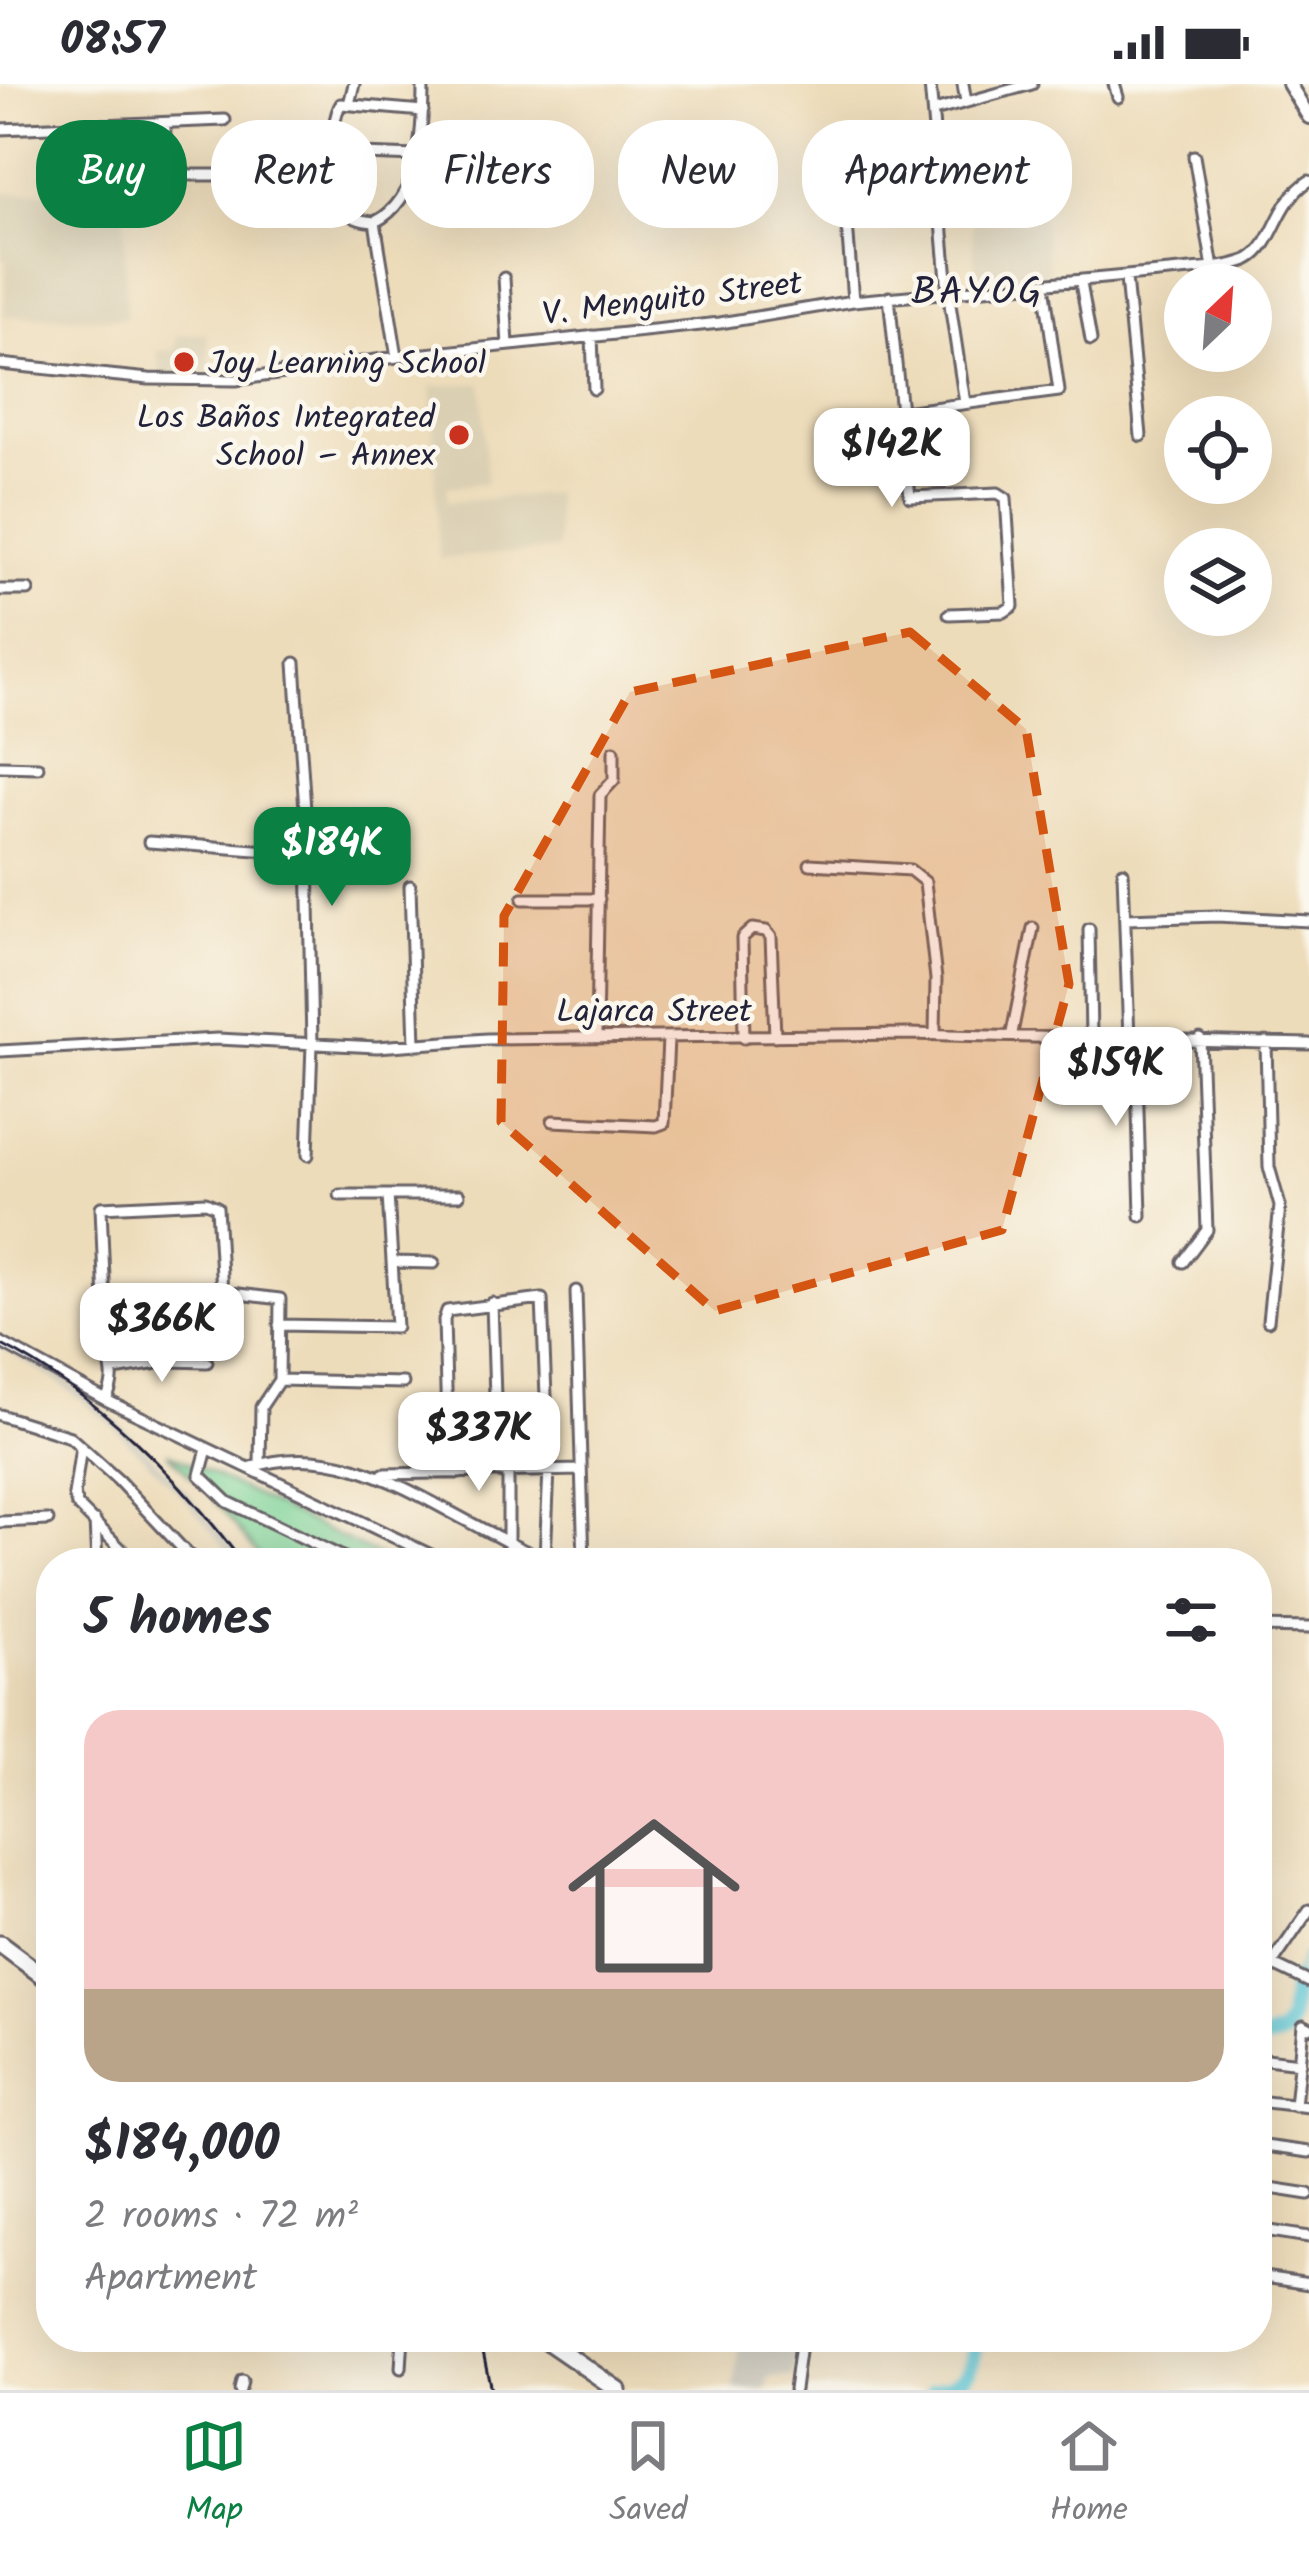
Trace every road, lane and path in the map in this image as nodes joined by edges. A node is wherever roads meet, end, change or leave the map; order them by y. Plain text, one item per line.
1 (354, 84) edge
2 (423, 84) edge
3 (929, 84) edge
4 (963, 84) edge
5 (1030, 84) edge
6 (1114, 84) edge
7 (1289, 84) edge
8 (1000, 88) edge
9 (1118, 97) dead end
10 (966, 102) junction
11 (349, 104) junction
12 (423, 110) junction
13 (934, 111) junction
14 (1309, 117) edge
15 (335, 120) edge
16 (422, 120) edge
17 (36, 128) edge
18 (0, 129) edge
19 (1194, 157) dead end
20 (1309, 181) edge
21 (401, 196) edge
22 (377, 220) edge
23 (376, 228) edge
24 (848, 228) edge
25 (1212, 264) edge
26 (1231, 264) edge
27 (1164, 274) edge
28 (504, 278) dead end
29 (1126, 278) junction
30 (1081, 283) junction
31 (1045, 285) junction
32 (948, 291) junction
33 (889, 297) junction
34 (853, 301) junction
35 (592, 336) junction
36 (1091, 340) dead end
37 (508, 345) junction
38 (397, 357) junction
39 (0, 364) edge
40 (593, 389) dead end
41 (965, 403) junction
42 (903, 412) junction
43 (1142, 436) dead end
44 (0, 590) edge
45 (28, 590) dead end
46 (950, 614) dead end
47 (295, 663) dead end
48 (614, 751) dead end
49 (0, 766) edge
50 (38, 767) dead end
51 (149, 842) dead end
52 (308, 854) junction
53 (810, 864) dead end
54 (1123, 872) dead end
55 (410, 886) dead end
56 (523, 899) dead end
57 (599, 899) junction
58 (1126, 919) junction
59 (1309, 922) edge
60 (1033, 928) dead end
61 (1089, 929) dead end
62 (935, 1034) junction
63 (1012, 1034) junction
64 (775, 1036) junction
65 (1091, 1036) junction
66 (596, 1037) junction
67 (745, 1038) junction
68 (668, 1039) junction
69 (1133, 1039) junction
70 (1200, 1039) junction
71 (1266, 1042) junction
72 (312, 1044) junction
73 (1309, 1044) edge
74 (415, 1045) junction
75 (0, 1051) edge
76 (553, 1121) dead end
77 (308, 1155) dead end
78 (340, 1195) dead end
79 (388, 1195) junction
80 (459, 1195) dead end
81 (1142, 1216) dead end
82 (392, 1262) junction
83 (1183, 1262) dead end
84 (434, 1263) dead end
85 (576, 1291) dead end
86 (492, 1303) junction
87 (1268, 1322) dead end
88 (279, 1324) junction
89 (0, 1342) edge
90 (207, 1362) dead end
91 (114, 1370) junction
92 (279, 1380) junction
93 (403, 1383) dead end
94 (106, 1400) junction
95 (0, 1415) edge
96 (496, 1429) junction
97 (462, 1430) junction
98 (547, 1430) junction
99 (81, 1447) junction
100 (207, 1449) junction
101 (255, 1466) junction
102 (508, 1469) junction
103 (549, 1469) junction
104 (581, 1470) junction
105 (460, 1473) junction
106 (377, 1474) junction
107 (48, 1520) dead end
108 (0, 1522) edge
109 (94, 1522) junction
110 (508, 1542) junction
111 (97, 1548) edge
112 (121, 1548) edge
113 (182, 1548) edge
114 (324, 1548) edge
115 (417, 1548) edge
116 (522, 1548) edge
117 (545, 1548) edge
118 (584, 1548) edge
119 (1272, 1627) edge
120 (1309, 1628) edge
121 (1309, 1910) edge
122 (0, 1944) edge
123 (1273, 1965) joint
124 (36, 1971) edge
125 (1306, 1980) edge
126 (1309, 2028) edge
127 (1272, 2060) edge
128 (1300, 2063) junction
129 (1272, 2103) edge
130 (1295, 2106) junction
131 (1309, 2108) edge
132 (1272, 2147) edge
133 (1309, 2152) edge
134 (1272, 2188) edge
135 (1309, 2194) edge
136 (1272, 2231) edge
137 (1309, 2237) edge
138 (1272, 2278) edge
139 (1309, 2284) edge
140 (402, 2352) edge
141 (559, 2352) edge
142 (799, 2352) edge
143 (401, 2368) dead end
144 (618, 2390) edge
145 (794, 2390) edge

1 - 11 street
2 - 12 street
3 - 13 street
4 - 10 street
5 - 8 street
6 - 9 street
7 - 14 street
8 - 10 street
10 - 13 street
11 - 12 street
11 - 15 street
12 - 16 street
13 - 32 street
17 - 18 street
19 - 25 street
20 - 26 street, V. Menguito Street
21 - 22 street
23 - 38 street
24 - 34 street
27 - 29 street, V. Menguito Street
28 - 37 street
29 - 30 street, V. Menguito Street
29 - 43 street
30 - 31 street, V. Menguito Street
30 - 36 street
31 - 32 street, V. Menguito Street
31 - 41 street
32 - 33 street, V. Menguito Street
32 - 41 street
33 - 34 street, V. Menguito Street
33 - 42 street
34 - 35 street, V. Menguito Street
35 - 37 street, V. Menguito Street
35 - 40 street
37 - 38 street, V. Menguito Street
38 - 39 street, V. Menguito Street
41 - 42 street
42 - 46 street
44 - 45 street
47 - 52 street
48 - 57 street
49 - 50 street
51 - 52 street
52 - 72 street
53 - 62 street
54 - 58 street
55 - 74 street
56 - 57 street
57 - 66 street
58 - 59 street
58 - 69 street
60 - 63 street
61 - 65 street
62 - 63 street, Lajarca Street
62 - 64 street, Lajarca Street
63 - 65 street, Lajarca Street
64 - 67 street, Lajarca Street
64 - 67 street
65 - 69 street, Lajarca Street
66 - 68 street, Lajarca Street
66 - 74 street, Lajarca Street
67 - 68 street, Lajarca Street
68 - 76 street
69 - 70 street, Lajarca Street
69 - 81 street
70 - 71 street, Lajarca Street
70 - 83 street
71 - 73 street, Lajarca Street
71 - 87 street
72 - 74 street, Lajarca Street
72 - 75 street, Lajarca Street
72 - 77 street
78 - 79 street
79 - 80 street
79 - 82 street
82 - 84 street
82 - 88 street
85 - 104 street
86 - 96 street
86 - 97 street
86 - 98 street
88 - 91 street
88 - 92 street
89 - 94 street
90 - 91 street
91 - 94 street
92 - 93 street
92 - 101 street
94 - 100 street
95 - 99 street
96 - 97 street
96 - 98 street
97 - 105 street
98 - 103 street
99 - 109 street
99 - 113 street
100 - 101 street
100 - 114 street
101 - 106 street
101 - 115 street
102 - 103 street
102 - 105 street
102 - 110 street
103 - 104 street
103 - 117 street
104 - 118 street
105 - 106 street
106 - 110 street
107 - 108 street
109 - 111 street
109 - 112 street
110 - 116 street
119 - 120 street
121 - 123 street
122 - 124 main road
123 - 125 street
126 - 128 street
127 - 128 street
128 - 130 street
129 - 130 street
130 - 131 street
132 - 133 street
134 - 135 street
136 - 137 street
138 - 139 street
140 - 143 street
141 - 144 main road
142 - 145 street

